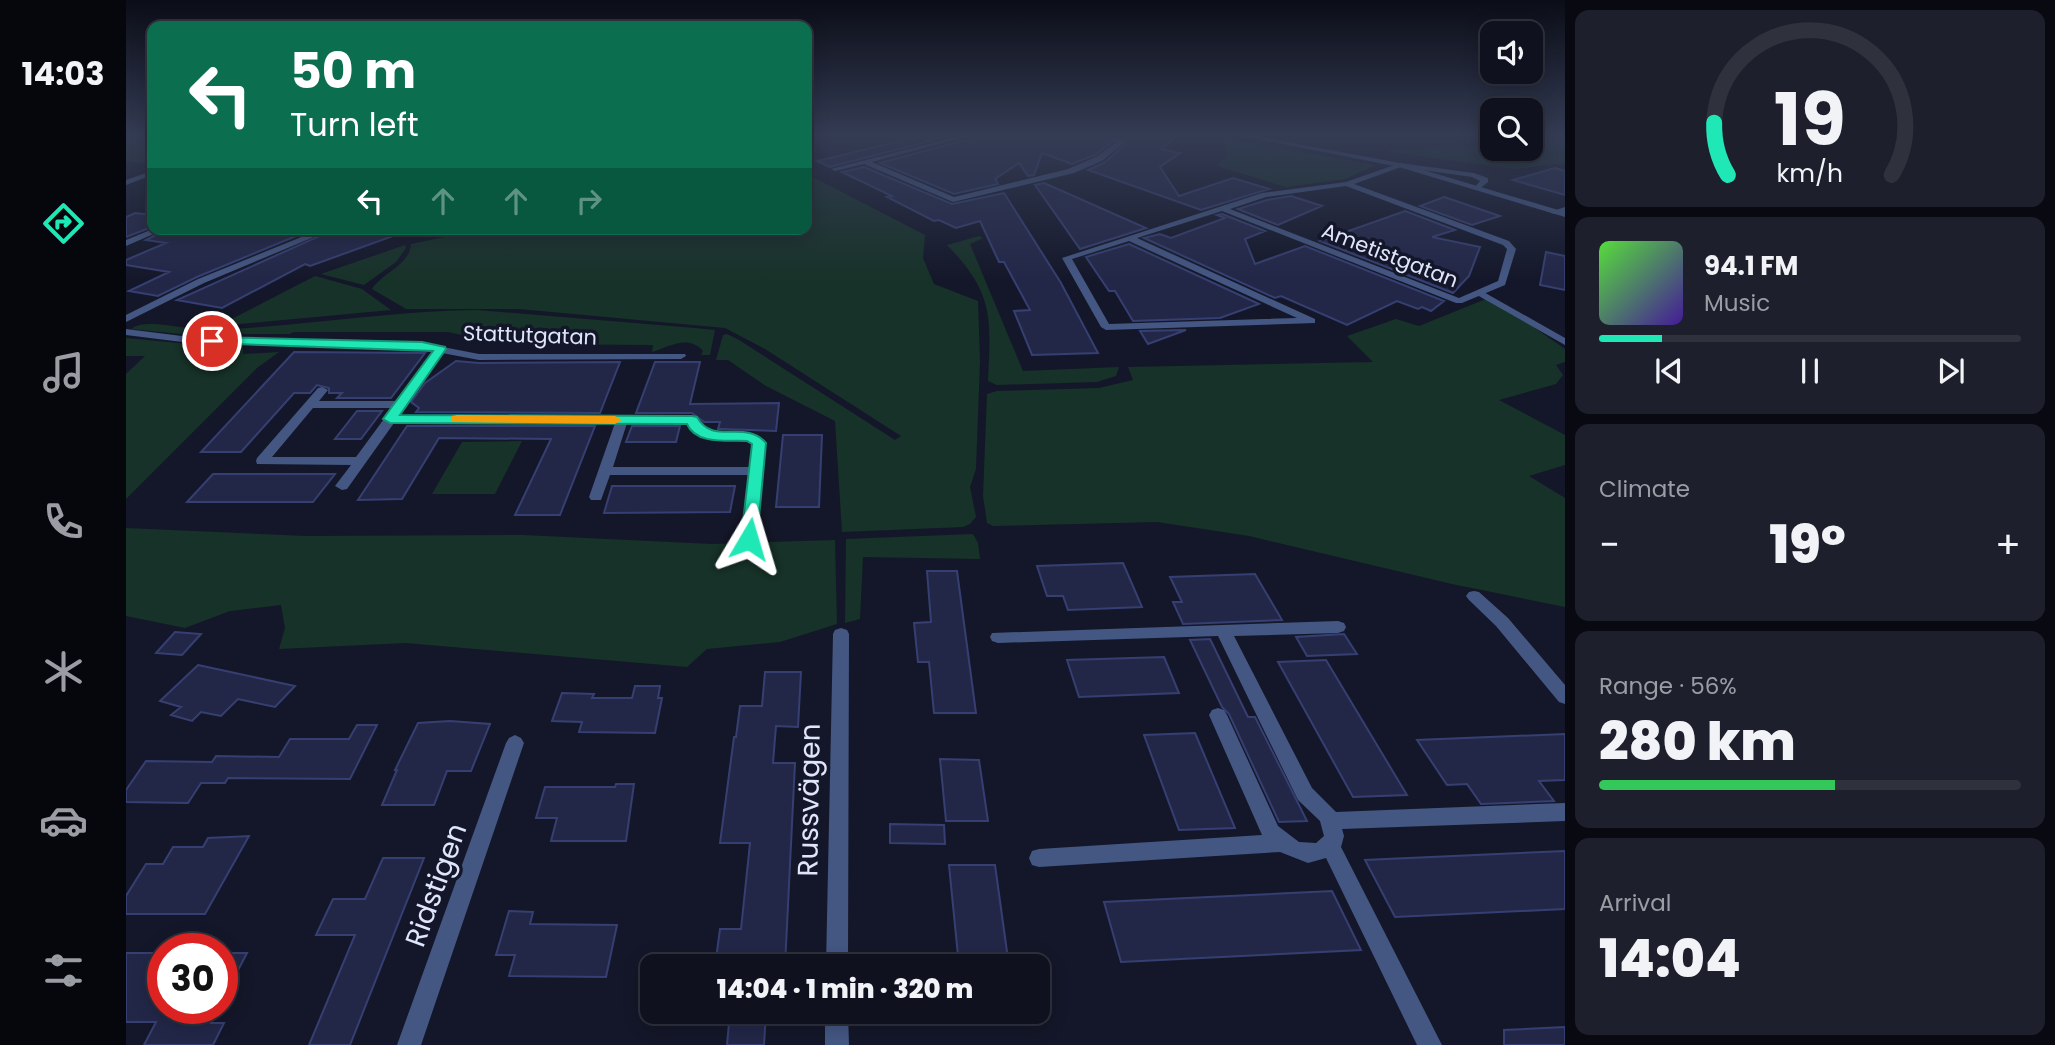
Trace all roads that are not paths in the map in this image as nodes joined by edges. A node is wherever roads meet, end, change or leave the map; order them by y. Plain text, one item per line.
1 (916, 184) edge
2 (1019, 184) edge
3 (1347, 184) joint
4 (1482, 184) edge
5 (1221, 208) junction
6 (1565, 209) edge
7 (1554, 212) junction
8 (1565, 215) edge
9 (147, 235) edge
10 (314, 235) edge
11 (1129, 238) junction
12 (126, 243) edge
13 (1480, 293) junction
14 (126, 319) edge
15 (126, 332) edge
16 (1565, 342) edge
17 (440, 349) junction
18 (681, 356) dead end
19 (322, 390) dead end
20 (310, 404) junction
21 (400, 405) junction
22 (390, 419) junction
23 (622, 420) junction
24 (360, 461) junction
25 (605, 471) junction
26 (757, 471) junction
27 (342, 486) dead end
28 (596, 497) dead end
29 (749, 539) dead end
30 (1474, 596) dead end
31 (1338, 626) dead end
32 (1223, 630) junction
33 (841, 634) dead end
34 (998, 637) dead end
35 (1565, 697) edge
36 (1218, 715) dead end
37 (515, 743) dead end
38 (1565, 812) edge
39 (1331, 821) junction
40 (1280, 843) junction
41 (1329, 846) junction
42 (1039, 858) dead end
43 (837, 954) edge
44 (837, 1024) edge
45 (409, 1045) edge
46 (837, 1045) edge
47 (1430, 1045) edge

1 - 2 street
3 - 5 street
3 - 13 street, Ametistgatan
4 - 7 street
5 - 11 street
5 - 13 street, Ametistgatan
6 - 7 street
7 - 8 street
9 - 12 street
10 - 14 street
11 - 11 street
13 - 16 street
15 - 17 street, Stattutgatan
17 - 18 street, Stattutgatan
17 - 21 street
19 - 20 street
20 - 21 street
20 - 24 street
21 - 22 street
22 - 23 street
22 - 24 street
23 - 25 street
23 - 26 street
24 - 27 street
25 - 26 street
25 - 28 street
26 - 29 street
30 - 35 street
31 - 32 street
32 - 34 street
32 - 39 street
33 - 43 street, Russvägen
36 - 40 street
37 - 45 street, Ridstigen
38 - 39 street
39 - 41 street
40 - 41 street
40 - 42 street
41 - 47 street
44 - 46 street

